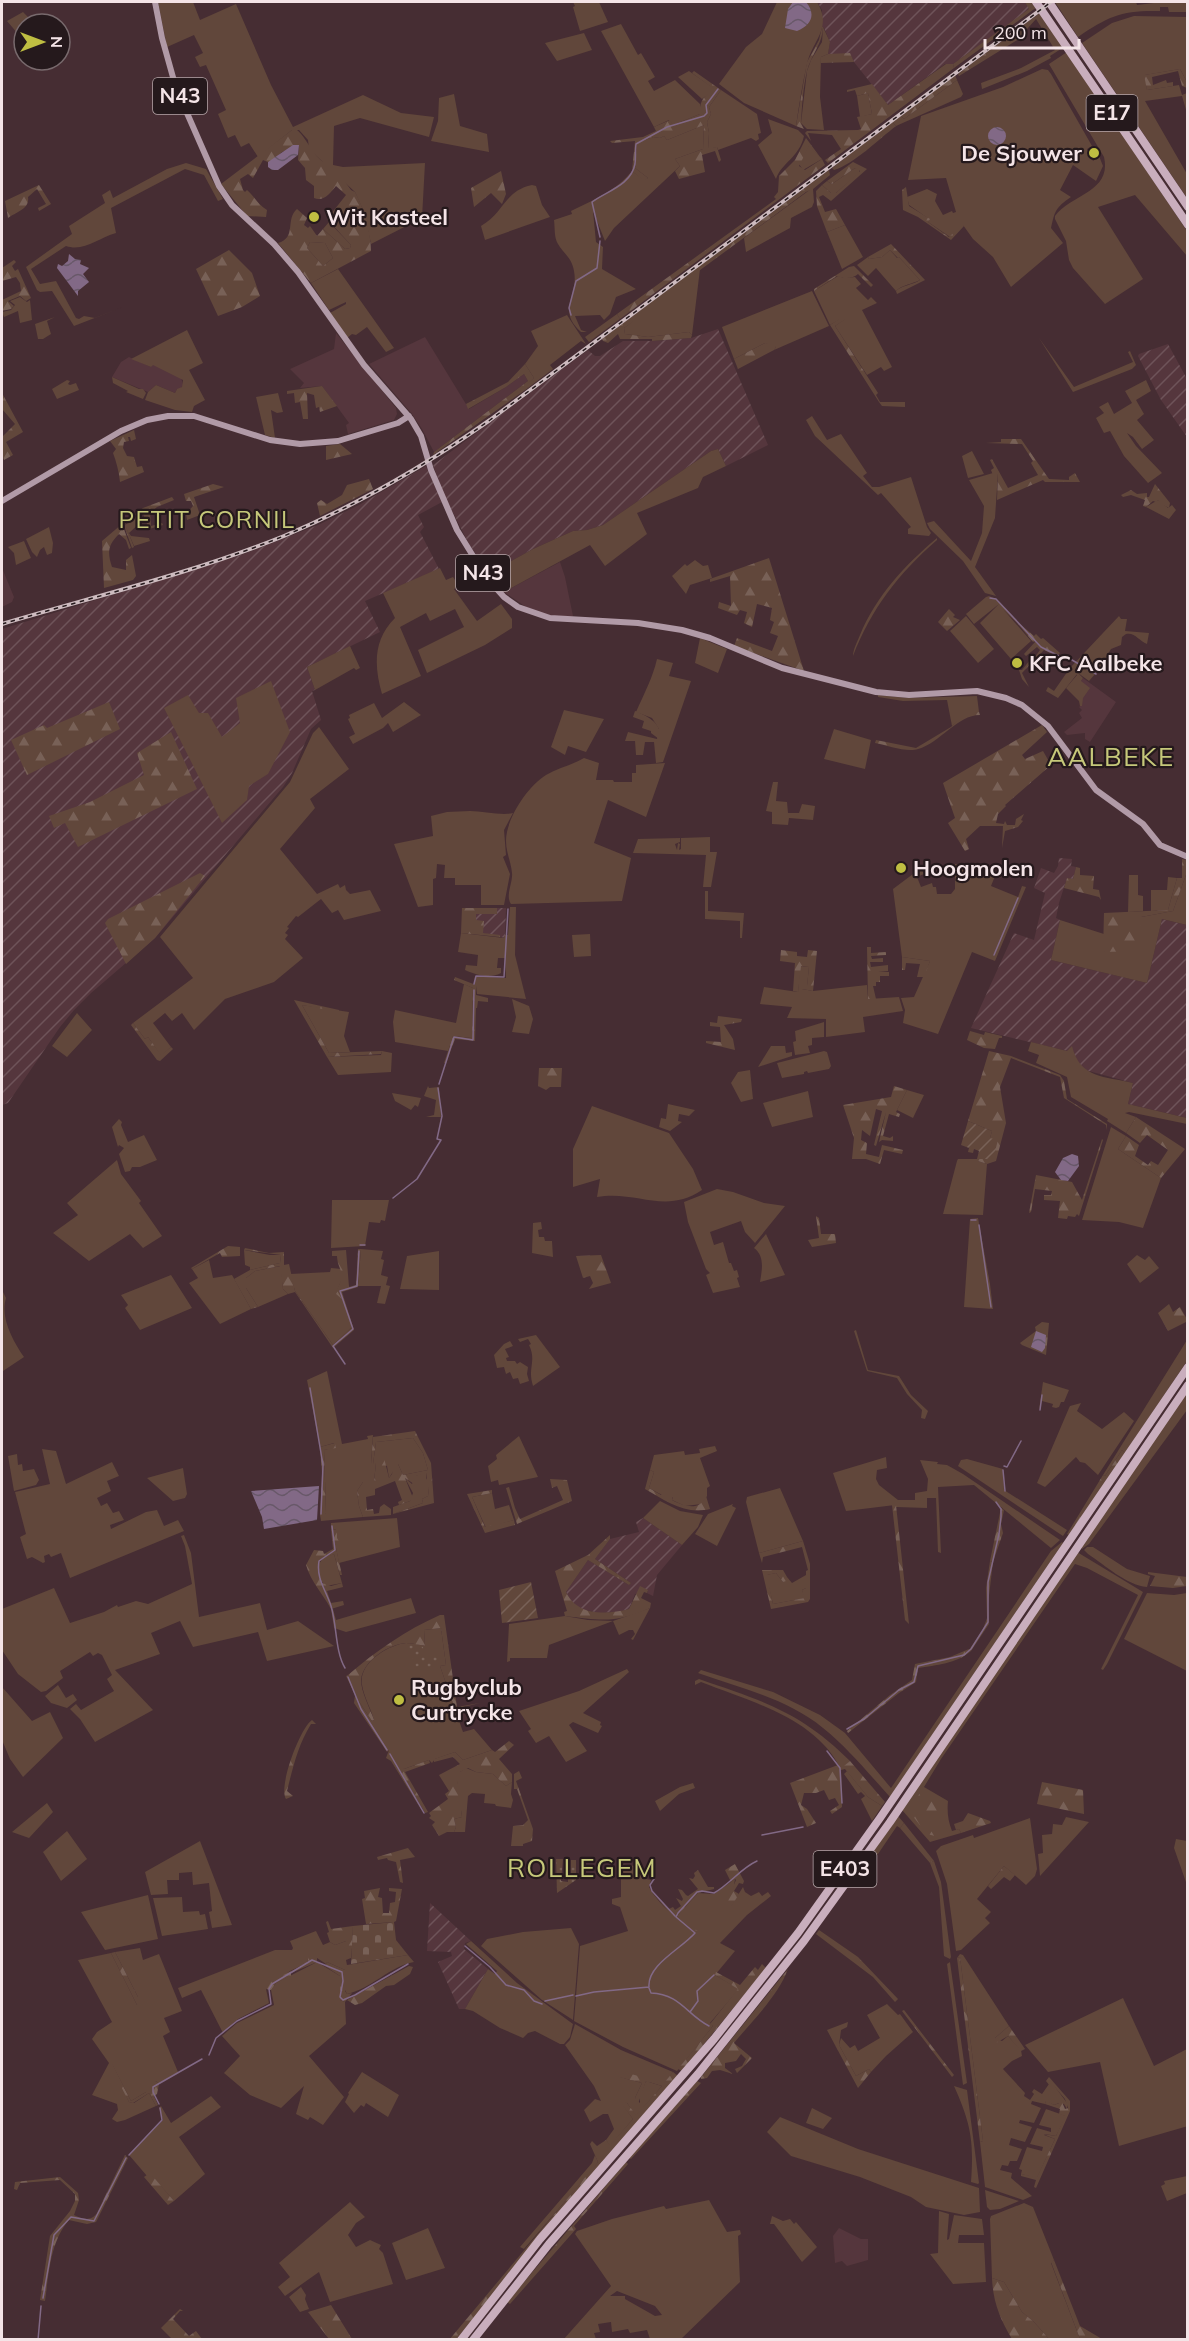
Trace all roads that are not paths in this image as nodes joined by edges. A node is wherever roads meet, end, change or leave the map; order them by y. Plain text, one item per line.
1 (155, 2) edge
2 (1036, 2) edge
3 (1049, 2) edge
4 (1188, 207) edge
5 (1188, 225) edge
6 (407, 414) junction
7 (2, 501) edge
8 (1188, 856) edge
9 (1188, 1367) edge
10 (1188, 1385) edge
11 (461, 2340) edge
12 (473, 2340) edge

1 - 6 main road, N43
2 - 5 highway, E17
3 - 4 highway, E17
6 - 7 main road
6 - 8 main road, N43
9 - 11 highway, E403
10 - 12 highway, E403

